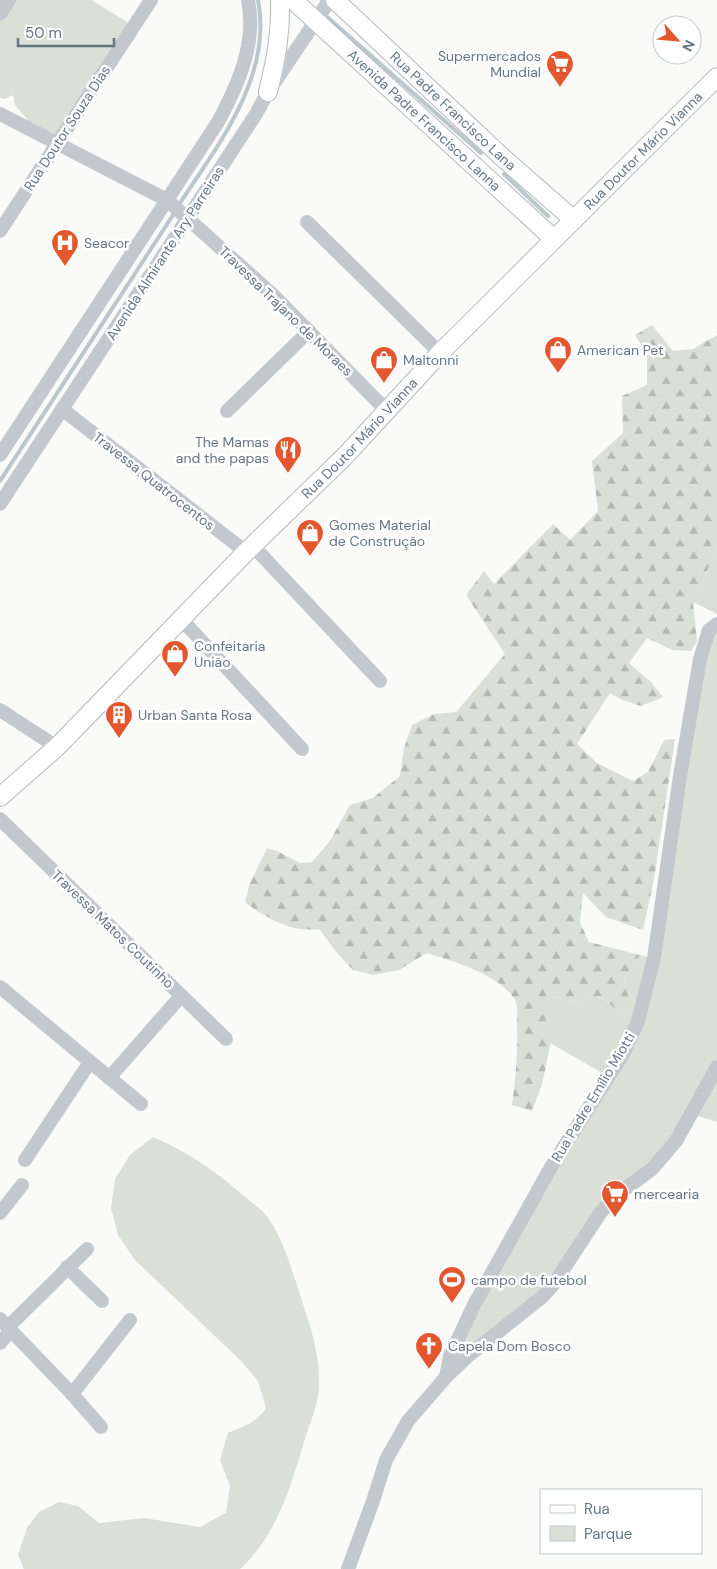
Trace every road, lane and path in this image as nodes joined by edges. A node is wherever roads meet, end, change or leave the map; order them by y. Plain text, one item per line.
1 (9, 0) edge
2 (151, 0) edge
3 (248, 0) edge
4 (280, 0) edge
5 (293, 0) edge
6 (328, 0) edge
7 (335, 0) edge
8 (0, 14) edge
9 (316, 21) junction
10 (716, 81) edge
11 (268, 92) junction
12 (0, 114) edge
13 (58, 143) junction
14 (502, 156) junction
15 (484, 174) junction
16 (177, 209) junction
17 (574, 220) junction
18 (308, 222) dead end
19 (0, 232) edge
20 (554, 239) junction
21 (309, 331) junction
22 (440, 353) junction
23 (62, 409) junction
24 (227, 411) dead end
25 (387, 411) junction
26 (0, 453) edge
27 (0, 504) edge
28 (249, 549) junction
29 (182, 620) junction
30 (717, 624) edge
31 (380, 681) dead end
32 (0, 710) edge
33 (57, 747) junction
34 (302, 749) dead end
35 (0, 798) edge
36 (0, 819) edge
37 (0, 987) edge
38 (181, 996) junction
39 (226, 1039) dead end
40 (90, 1062) junction
41 (717, 1067) edge
42 (109, 1078) junction
43 (141, 1104) dead end
44 (25, 1160) dead end
45 (22, 1185) dead end
46 (0, 1213) edge
47 (87, 1249) dead end
48 (67, 1267) junction
49 (102, 1301) dead end
50 (130, 1320) dead end
51 (6, 1326) edge
52 (0, 1343) edge
53 (446, 1377) junction
54 (72, 1394) junction
55 (101, 1427) dead end
56 (348, 1569) edge

1 - 8 street
2 - 13 street, Rua Doutor Souza Dias
3 - 16 street, Avenida Almirante Ary Parreiras
4 - 11 main road
5 - 9 main road, Avenida Padre Francisco Lanna
6 - 9 street, Avenida Almirante Ary Parreiras
7 - 14 main road, Rua Padre Francisco Lana
9 - 11 street, Avenida Almirante Ary Parreiras
9 - 15 main road, Avenida Padre Francisco Lanna
10 - 17 main road, Rua Doutor Mário Vianna
11 - 16 street, Avenida Almirante Ary Parreiras
12 - 13 street, Travessa Trajano de Moraes
13 - 16 street, Travessa Trajano de Moraes
13 - 19 street, Rua Doutor Souza Dias
14 - 15 main road
14 - 17 main road, Rua Padre Francisco Lana
15 - 20 main road, Avenida Padre Francisco Lanna
16 - 21 street, Travessa Trajano de Moraes
16 - 23 street, Avenida Almirante Ary Parreiras
16 - 26 street, Avenida Almirante Ary Parreiras
17 - 20 main road, Rua Doutor Mário Vianna
18 - 22 street
20 - 22 main road, Rua Doutor Mário Vianna
21 - 24 street
21 - 25 street, Travessa Trajano de Moraes
22 - 25 main road, Rua Doutor Mário Vianna
23 - 27 street, Avenida Almirante Ary Parreiras
23 - 28 street, Travessa Quatrocentos
25 - 28 main road, Rua Doutor Mário Vianna
28 - 29 main road, Rua Doutor Mário Vianna
28 - 31 street, Travessa Quatrocentos
29 - 33 main road, Rua Doutor Mário Vianna
29 - 34 street
30 - 53 street, Rua Padre Emílio Miotti
32 - 33 street
33 - 35 main road, Rua Doutor Mário Vianna
36 - 38 street, Travessa Matos Coutinho
37 - 40 street
38 - 39 street, Travessa Matos Coutinho
38 - 42 street
40 - 42 street
40 - 44 street
41 - 53 street
42 - 43 street
45 - 46 street
47 - 48 street
48 - 49 street
48 - 51 street
50 - 54 street
51 - 52 street
51 - 54 street
53 - 56 street
54 - 55 street

